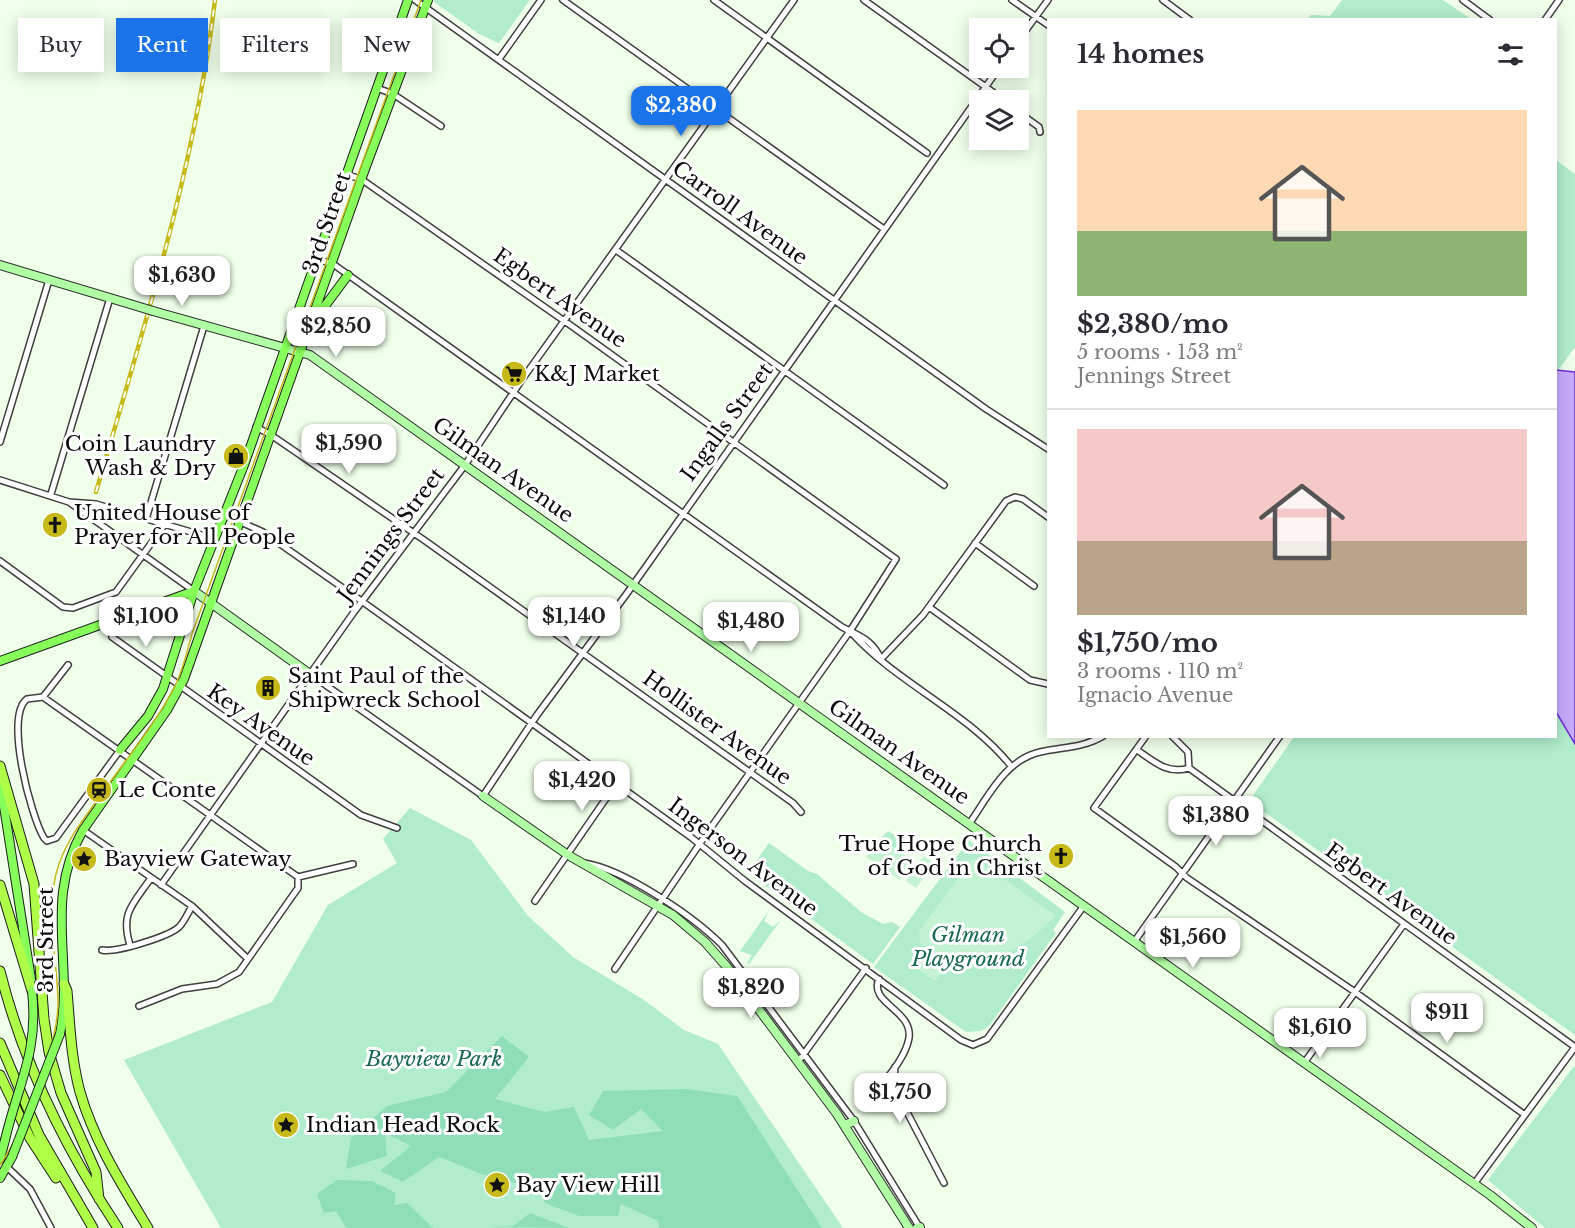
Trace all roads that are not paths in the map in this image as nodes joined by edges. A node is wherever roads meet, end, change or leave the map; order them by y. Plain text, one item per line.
1 (408, 0) edge
2 (415, 0) edge
3 (540, 0) edge
4 (563, 0) edge
5 (714, 0) edge
6 (794, 0) edge
7 (864, 0) edge
8 (1012, 0) edge
9 (1048, 0) edge
10 (1163, 0) edge
11 (1462, 0) edge
12 (1559, 0) edge
13 (427, 4) edge
14 (1036, 16) junction
15 (1187, 18) edge
16 (1487, 18) edge
17 (1546, 18) edge
18 (1047, 24) edge
19 (1029, 26) edge
20 (767, 38) junction
21 (499, 59) junction
22 (992, 78) edge
23 (986, 87) junction
24 (377, 88) junction
25 (990, 90) edge
26 (393, 94) junction
27 (716, 109) junction
28 (1029, 121) edge
29 (441, 126) dead end
30 (1039, 129) dead end
31 (927, 153) dead end
32 (348, 175) junction
33 (361, 179) junction
34 (665, 179) junction
35 (884, 229) junction
36 (616, 250) junction
37 (317, 259) junction
38 (333, 264) junction
39 (0, 265) edge
40 (348, 275) junction
41 (49, 280) junction
42 (110, 298) junction
43 (834, 300) junction
44 (565, 322) junction
45 (204, 326) junction
46 (311, 326) junction
47 (283, 350) junction
48 (302, 353) junction
49 (784, 371) junction
50 (514, 392) junction
51 (256, 428) junction
52 (271, 435) junction
53 (0, 442) edge
54 (733, 442) junction
55 (1047, 448) edge
56 (465, 465) junction
57 (0, 480) edge
58 (944, 485) dead end
59 (51, 494) junction
60 (69, 502) junction
61 (682, 513) junction
62 (225, 514) junction
63 (1047, 517) edge
64 (146, 519) junction
65 (239, 520) junction
66 (165, 524) junction
67 (414, 534) junction
68 (215, 539) junction
69 (975, 543) junction
70 (144, 556) junction
71 (0, 561) edge
72 (633, 585) junction
73 (1034, 586) dead end
74 (194, 591) junction
75 (363, 602) junction
76 (211, 604) junction
77 (929, 607) junction
78 (850, 631) junction
79 (111, 637) dead end
80 (584, 654) junction
81 (881, 659) junction
82 (0, 661) edge
83 (68, 665) dead end
84 (310, 674) junction
85 (167, 678) junction
86 (1047, 684) edge
87 (180, 687) junction
88 (43, 697) junction
89 (800, 704) junction
90 (531, 723) junction
91 (1098, 738) edge
92 (1145, 738) edge
93 (1174, 738) edge
94 (1279, 738) edge
95 (260, 744) junction
96 (120, 750) junction
97 (1137, 750) junction
98 (132, 759) junction
99 (0, 766) edge
100 (1011, 766) junction
101 (1189, 768) junction
102 (751, 773) junction
103 (0, 782) edge
104 (616, 784) junction
105 (483, 796) junction
106 (1234, 801) junction
107 (801, 812) dead end
108 (210, 815) junction
109 (969, 824) junction
110 (397, 828) dead end
111 (83, 830) junction
112 (699, 844) junction
113 (567, 854) junction
114 (352, 864) dead end
115 (1183, 874) junction
116 (298, 877) junction
117 (151, 878) junction
118 (0, 885) edge
119 (161, 885) junction
120 (535, 901) dead end
121 (660, 903) junction
122 (192, 906) junction
123 (1083, 907) junction
124 (1404, 924) junction
125 (1134, 942) junction
126 (130, 945) junction
127 (102, 950) dead end
128 (248, 959) junction
129 (866, 968) junction
130 (615, 969) dead end
131 (0, 971) edge
132 (879, 979) junction
133 (64, 984) junction
134 (32, 991) junction
135 (1355, 992) junction
136 (140, 1006) dead end
137 (0, 1043) edge
138 (1575, 1047) edge
139 (804, 1054) junction
140 (898, 1060) junction
141 (798, 1062) junction
142 (1304, 1063) junction
143 (0, 1075) edge
144 (868, 1102) dead end
145 (1525, 1114) junction
146 (10, 1119) junction
147 (854, 1121) junction
148 (845, 1125) junction
149 (0, 1128) edge
150 (2, 1163) edge
151 (0, 1179) edge
152 (944, 1183) dead end
153 (1474, 1184) junction
154 (99, 1199) junction
155 (83, 1213) junction
156 (51, 1228) edge
157 (93, 1228) edge
158 (118, 1228) edge
159 (148, 1228) edge
160 (909, 1228) edge
161 (919, 1228) edge
162 (1532, 1228) edge

1 - 24 main road, 3rd Street
2 - 13 street, Carroll Avenue
3 - 21 street
4 - 27 street
5 - 20 street
6 - 20 street, Jennings Street
7 - 23 street
8 - 14 street
9 - 14 street
10 - 15 street
11 - 16 street
12 - 17 street
13 - 21 street, Carroll Avenue
13 - 26 main road, 3rd Street
14 - 18 street
14 - 19 street
20 - 27 street, Jennings Street
20 - 31 street
21 - 34 street, Carroll Avenue
22 - 23 street, Ingalls Street
23 - 25 street
23 - 35 street, Ingalls Street
24 - 26 street
24 - 32 main road, 3rd Street
26 - 29 street
26 - 33 main road, 3rd Street
27 - 34 street, Jennings Street
27 - 35 street
28 - 30 street
32 - 33 street, Egbert Avenue
32 - 37 main road, 3rd Street
33 - 38 main road, 3rd Street
33 - 44 street, Egbert Avenue
34 - 36 street, Jennings Street
34 - 43 street, Carroll Avenue
35 - 43 street, Ingalls Street
36 - 44 street, Jennings Street
36 - 49 street
37 - 38 street
37 - 47 main road, 3rd Street
38 - 40 street
38 - 46 main road, 3rd Street
39 - 41 street, Gilman Avenue
40 - 46 main road
40 - 50 street
41 - 42 street, Gilman Avenue
41 - 53 street
42 - 45 street, Gilman Avenue, bridge
42 - 59 street
43 - 49 street, Ingalls Street
43 - 55 street, Carroll Avenue
44 - 50 street, Jennings Street
44 - 54 street, Egbert Avenue
45 - 47 street, Gilman Avenue
45 - 64 street
46 - 48 main road, 3rd Street
47 - 48 street, Gilman Avenue
47 - 51 main road, 3rd Street
48 - 52 main road, 3rd Street
48 - 56 street, Gilman Avenue
49 - 54 street, Ingalls Street
49 - 58 street
50 - 56 street, Jennings Street
50 - 61 street
51 - 52 street, Hollister Avenue
51 - 62 main road, 3rd Street
52 - 65 main road, 3rd Street
52 - 67 street, Hollister Avenue
54 - 61 street, Ingalls Street
54 - 78 street, Egbert Avenue
56 - 67 street, Jennings Street
56 - 72 street, Gilman Avenue
57 - 59 street
59 - 60 street
60 - 64 street
60 - 70 street
61 - 72 street, Ingalls Street
61 - 78 street
62 - 65 street, Ingerson Avenue
62 - 68 main road, 3rd Street
63 - 69 street
64 - 66 street
65 - 75 street, Ingerson Avenue
65 - 76 main road, 3rd Street
66 - 68 street
66 - 70 street
67 - 75 street, Jennings Street
67 - 80 street, Hollister Avenue
68 - 74 main road, 3rd Street
69 - 73 street
69 - 77 street
70 - 71 street
70 - 74 street
72 - 80 street, Ingalls Street
72 - 89 street, Gilman Avenue
74 - 76 street
74 - 82 main road
74 - 85 main road, 3rd Street
75 - 84 street, Jennings Street
75 - 90 street, Ingerson Avenue
76 - 84 street
76 - 87 main road, 3rd Street
77 - 81 street
77 - 86 street
78 - 81 street
78 - 89 street
79 - 85 street, Key Avenue
80 - 90 street, Ingalls Street
80 - 102 street, Hollister Avenue
81 - 100 street
83 - 88 street
84 - 95 street, Jennings Street
84 - 105 street
85 - 87 street, Key Avenue
85 - 96 main road, 3rd Street
87 - 95 street, Key Avenue
87 - 98 main road, 3rd Street
88 - 96 street
88 - 96 street
89 - 102 street
89 - 109 street, Gilman Avenue
90 - 104 street, Ingerson Avenue
90 - 105 street, Ingalls Street
91 - 100 street
92 - 97 street
93 - 101 street
94 - 106 street
95 - 108 street, Jennings Street
95 - 110 street, Key Avenue
96 - 98 street
97 - 101 street
97 - 115 street
98 - 108 street
98 - 111 main road, 3rd Street
99 - 154 highway
100 - 109 street
101 - 106 street, Egbert Avenue
102 - 107 street, Hollister Avenue
102 - 112 street
103 - 134 main road
104 - 112 street, Ingerson Avenue
104 - 113 street
105 - 113 street
106 - 115 street
106 - 124 street, Egbert Avenue
108 - 116 street
108 - 119 street, Jennings Street
109 - 123 street, Gilman Avenue
111 - 117 street
111 - 133 main road, 3rd Street
112 - 121 street
112 - 129 street, Ingerson Avenue
113 - 120 street
113 - 121 street
114 - 116 street
115 - 125 street
115 - 135 street
116 - 128 street
117 - 119 street
117 - 126 street
118 - 134 highway
119 - 122 street
121 - 130 street
121 - 139 street
121 - 141 street
122 - 126 street
122 - 128 street
123 - 125 street, Gilman Avenue
123 - 132 street, Ingerson Avenue
124 - 135 street
124 - 138 street, Egbert Avenue
125 - 142 street, Gilman Avenue
126 - 127 street
128 - 136 street
129 - 132 street, Ingerson Avenue
129 - 139 street
131 - 154 highway
132 - 140 street
133 - 150 main road, 3rd Street, bridge
133 - 159 highway
134 - 146 main road, bridge
135 - 142 street
135 - 145 street
137 - 155 highway
138 - 145 street
139 - 141 street
139 - 147 street
140 - 144 street
140 - 152 street
141 - 148 street
142 - 153 street, Gilman Avenue
143 - 155 highway
145 - 153 street
146 - 149 main road, bridge
146 - 150 main road, bridge
147 - 148 street
147 - 161 street
148 - 160 street
150 - 151 main road
150 - 156 street
153 - 162 street, Gilman Avenue
154 - 158 highway
155 - 157 highway

